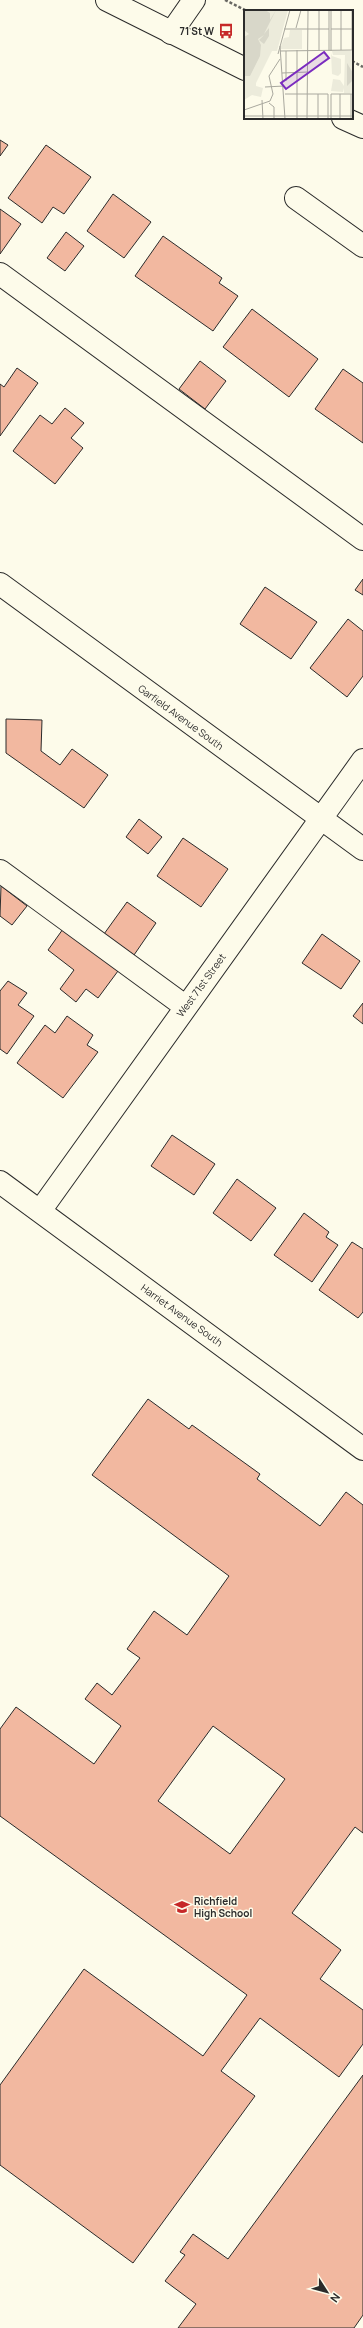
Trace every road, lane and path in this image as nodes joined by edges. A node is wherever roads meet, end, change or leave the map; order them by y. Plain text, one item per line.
1 (107, 0) edge
2 (194, 0) edge
3 (225, 0) edge
4 (245, 10) edge
5 (171, 33) junction
6 (353, 62) edge
7 (363, 67) edge
8 (244, 69) edge
9 (345, 119) edge
10 (363, 127) edge
11 (296, 198) dead end
12 (363, 246) edge
13 (0, 274) edge
14 (363, 539) edge
15 (0, 584) edge
16 (363, 760) edge
17 (320, 819) junction
18 (363, 849) edge
19 (0, 871) edge
20 (186, 1007) junction
21 (0, 1182) edge
22 (40, 1211) junction
23 (363, 1449) edge

1 - 5 street
2 - 5 street
3 - 4 path
5 - 8 street
6 - 7 path
9 - 10 street
11 - 12 street
13 - 14 street
15 - 17 street, Garfield Avenue South
16 - 17 street, West 71st Street
17 - 18 street, Garfield Avenue South
17 - 20 street, West 71st Street
19 - 20 street
20 - 22 street, West 71st Street
21 - 22 street, Harriet Avenue South
22 - 23 street, Harriet Avenue South

